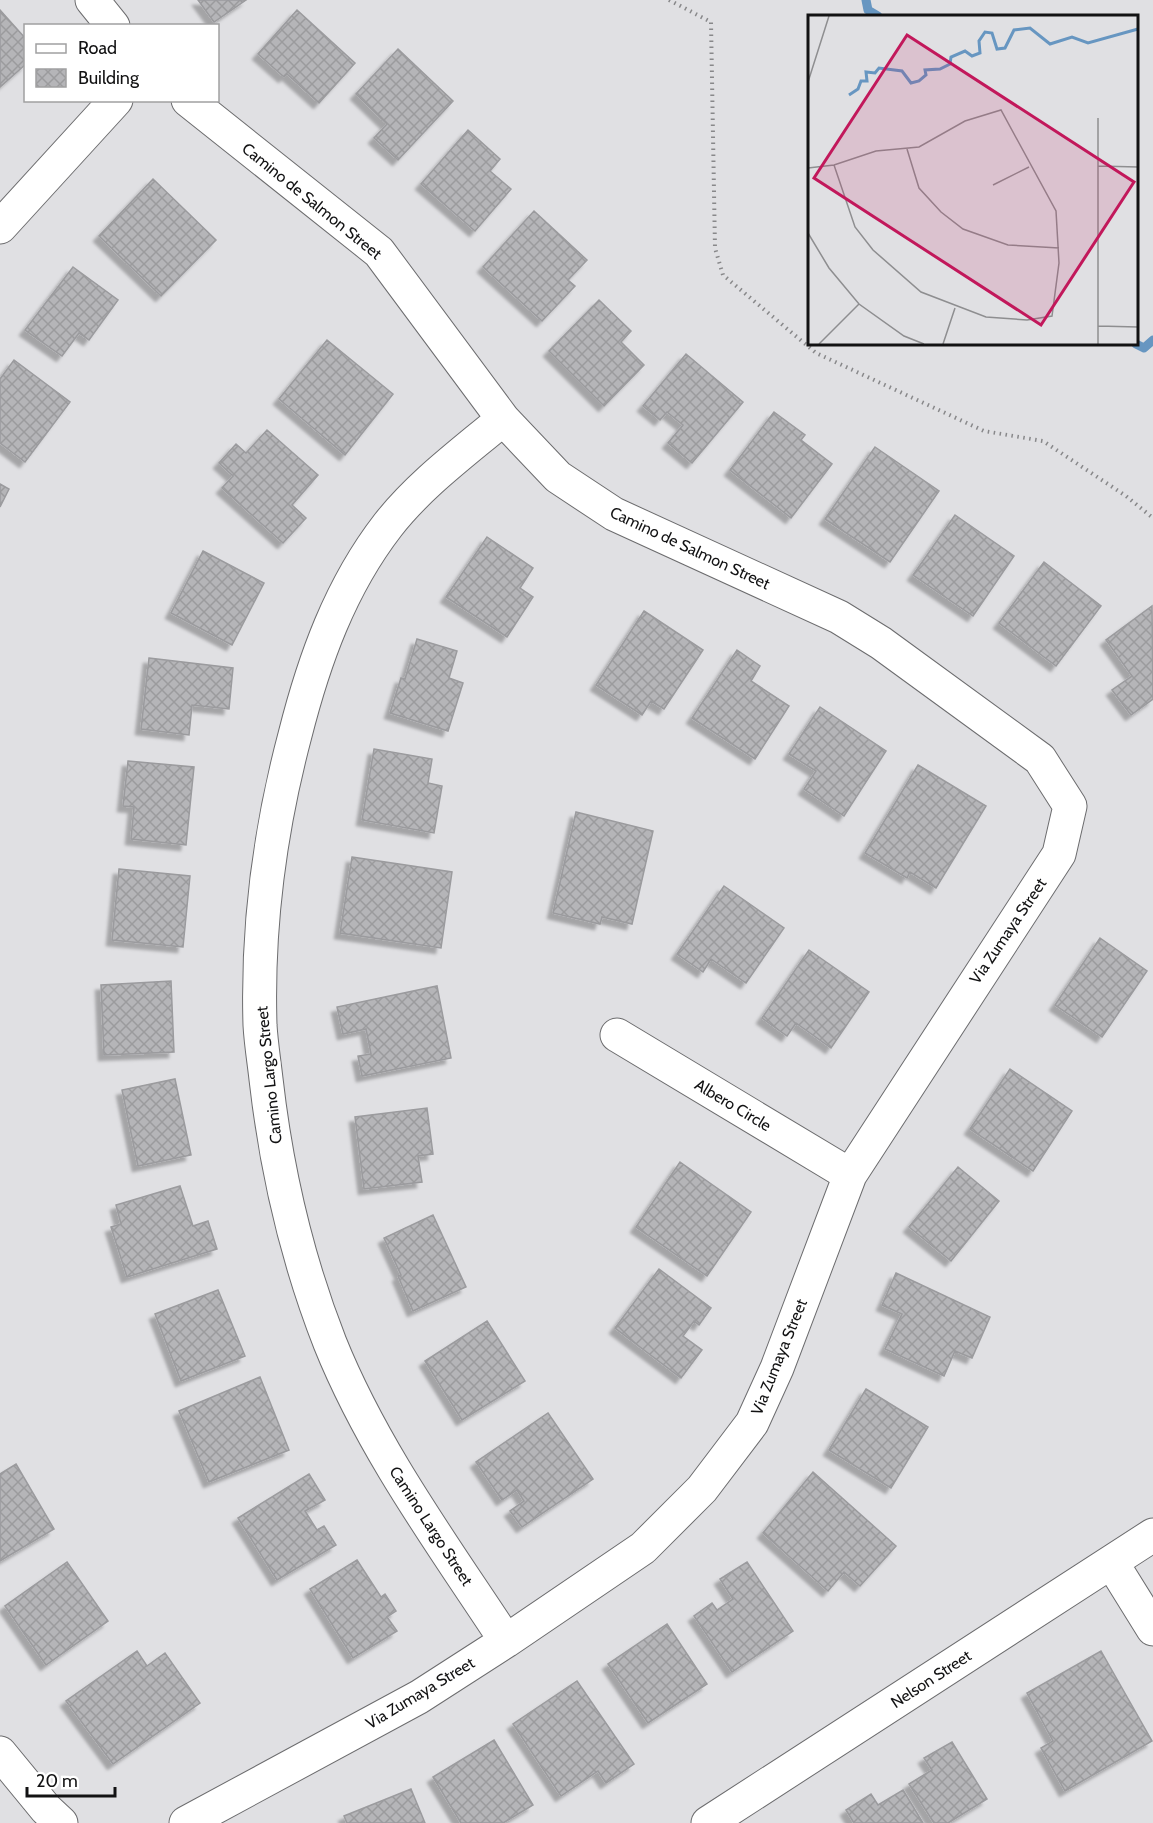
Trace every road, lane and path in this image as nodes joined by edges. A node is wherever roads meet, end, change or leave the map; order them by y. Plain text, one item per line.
1 (92, 0) edge
2 (669, 0) edge
3 (110, 24) edge
4 (114, 102) edge
5 (191, 102) edge
6 (0, 227) edge
7 (503, 419) junction
8 (1153, 518) edge
9 (1070, 806) joint
10 (617, 1035) dead end
11 (850, 1175) junction
12 (1153, 1535) edge
13 (1112, 1563) junction
14 (1153, 1629) edge
15 (506, 1641) junction
16 (0, 1753) edge
17 (61, 1823) edge
18 (186, 1823) edge
19 (708, 1823) edge

1 - 3 street
2 - 8 path
4 - 6 street
5 - 7 street, Camino de Salmon Street
7 - 9 street, Camino de Salmon Street
7 - 15 street, Camino Largo Street
9 - 11 street, Via Zumaya Street
10 - 11 street, Albero Circle
11 - 15 street, Via Zumaya Street
12 - 13 street, Nelson Street
13 - 14 street
13 - 19 street, Nelson Street
15 - 18 street, Via Zumaya Street
16 - 17 street

